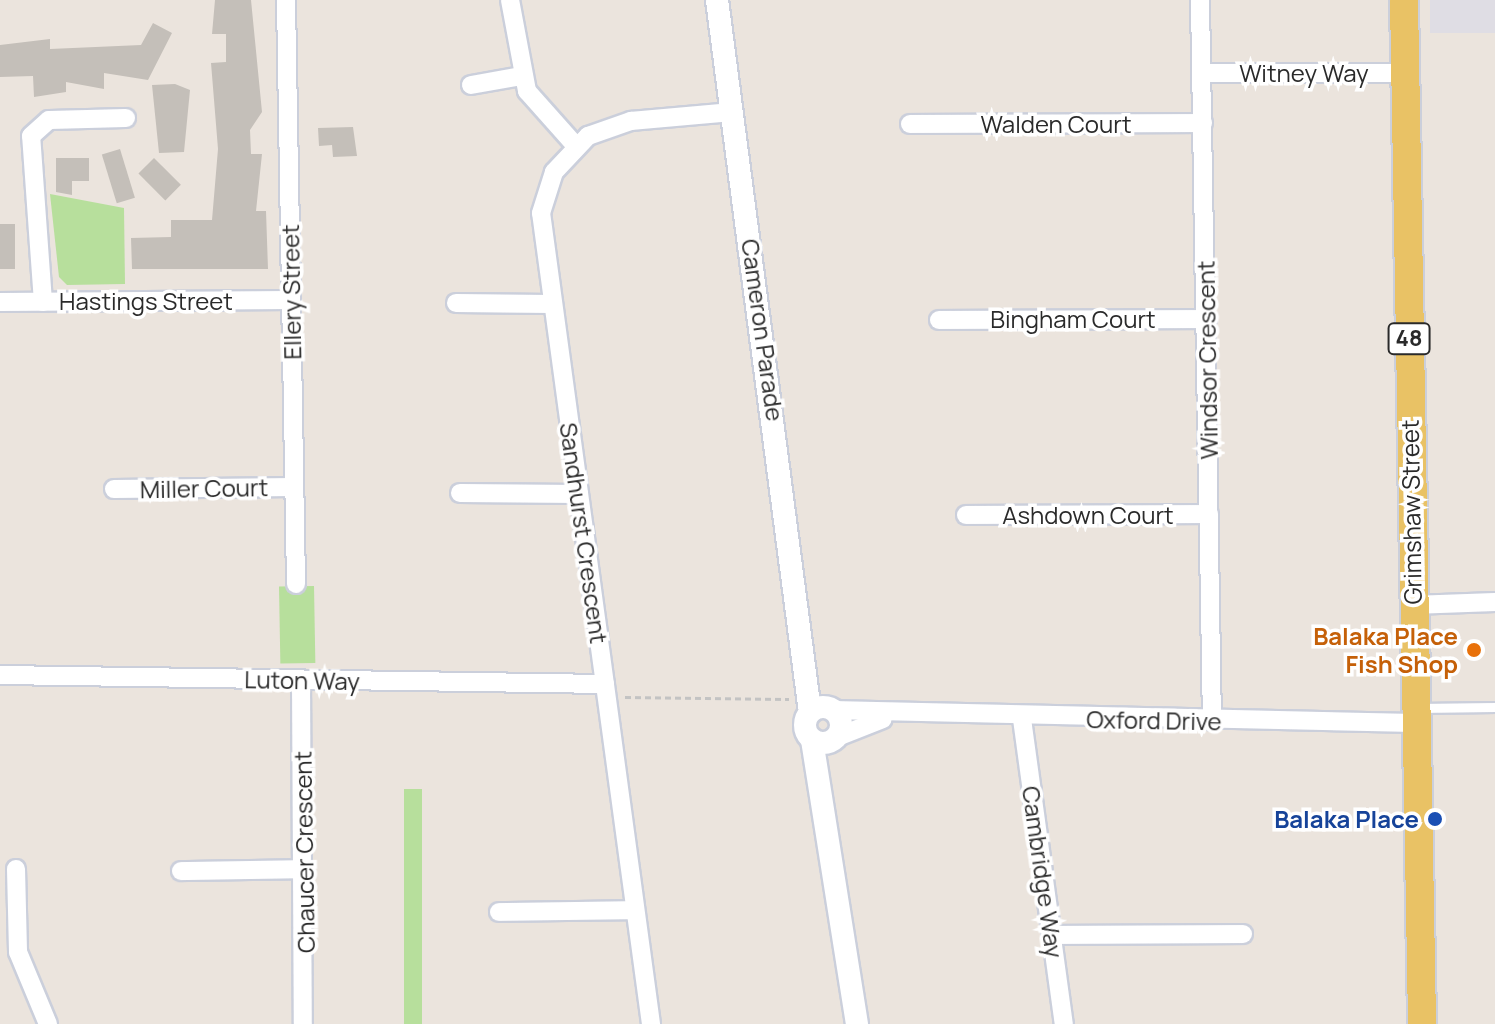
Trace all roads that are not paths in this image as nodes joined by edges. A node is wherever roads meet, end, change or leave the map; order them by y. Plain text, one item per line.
1 (286, 0) edge
2 (510, 0) edge
3 (717, 0) edge
4 (1200, 0) edge
5 (1404, 0) edge
6 (1203, 73) junction
7 (1405, 73) junction
8 (522, 76) junction
9 (471, 85) dead end
10 (731, 107) junction
11 (126, 118) dead end
12 (1203, 123) junction
13 (910, 124) dead end
14 (575, 145) junction
15 (291, 300) junction
16 (0, 302) edge
17 (43, 302) junction
18 (456, 303) dead end
19 (552, 304) junction
20 (1207, 319) junction
21 (939, 320) dead end
22 (294, 487) junction
23 (114, 489) dead end
24 (460, 493) dead end
25 (579, 494) junction
26 (1209, 514) junction
27 (966, 515) dead end
28 (296, 584) dead end
29 (1495, 602) edge
30 (1412, 605) junction
31 (0, 675) edge
32 (301, 680) junction
33 (605, 684) junction
34 (820, 707) junction
35 (1495, 707) edge
36 (893, 716) junction
37 (1415, 716) junction
38 (1022, 719) junction
39 (1212, 721) junction
40 (827, 739) junction
41 (16, 869) dead end
42 (304, 869) junction
43 (181, 871) dead end
44 (635, 910) junction
45 (499, 912) dead end
46 (1243, 934) dead end
47 (1052, 935) junction
48 (48, 1024) edge
49 (303, 1024) edge
50 (651, 1024) edge
51 (857, 1024) edge
52 (1064, 1024) edge
53 (1422, 1024) edge

1 - 15 street, Ellery Street
2 - 8 street
3 - 10 street, Cameron Parade
4 - 6 street, Windsor Crescent
5 - 7 main road, Grimshaw Street / 48
6 - 7 street, Witney Way
6 - 12 street, Windsor Crescent
7 - 30 main road, Grimshaw Street / 48
8 - 9 street
8 - 14 street
10 - 14 street, Sandhurst Crescent
10 - 34 street, Cameron Parade
11 - 17 street
12 - 13 street, Walden Court
12 - 20 street, Windsor Crescent
14 - 19 street, Sandhurst Crescent
15 - 17 street, Hastings Street
15 - 22 street, Ellery Street
16 - 17 street, Hastings Street
18 - 19 street
19 - 25 street, Sandhurst Crescent
20 - 21 street, Bingham Court
20 - 26 street, Windsor Crescent
22 - 23 street, Miller Court
22 - 28 street, Ellery Street
24 - 25 street
25 - 33 street, Sandhurst Crescent
26 - 27 street, Ashdown Court
26 - 39 street, Windsor Crescent
29 - 30 street
30 - 37 main road, Grimshaw Street / 48
31 - 32 street, Luton Way
32 - 33 street, Luton Way
32 - 42 street, Chaucer Crescent
33 - 44 street, Sandhurst Crescent
34 - 36 street, Oxford Drive
34 - 40 street
34 - 40 street
35 - 37 lane
36 - 38 street, Oxford Drive
36 - 40 street, Oxford Drive
37 - 39 street, Oxford Drive
37 - 53 main road, Grimshaw Street / 48
38 - 39 street, Oxford Drive
38 - 47 street, Cambridge Way
40 - 51 street
41 - 48 street
42 - 43 street
42 - 49 street, Chaucer Crescent
44 - 45 street
44 - 50 street, Sandhurst Crescent
46 - 47 street
47 - 52 street, Cambridge Way

